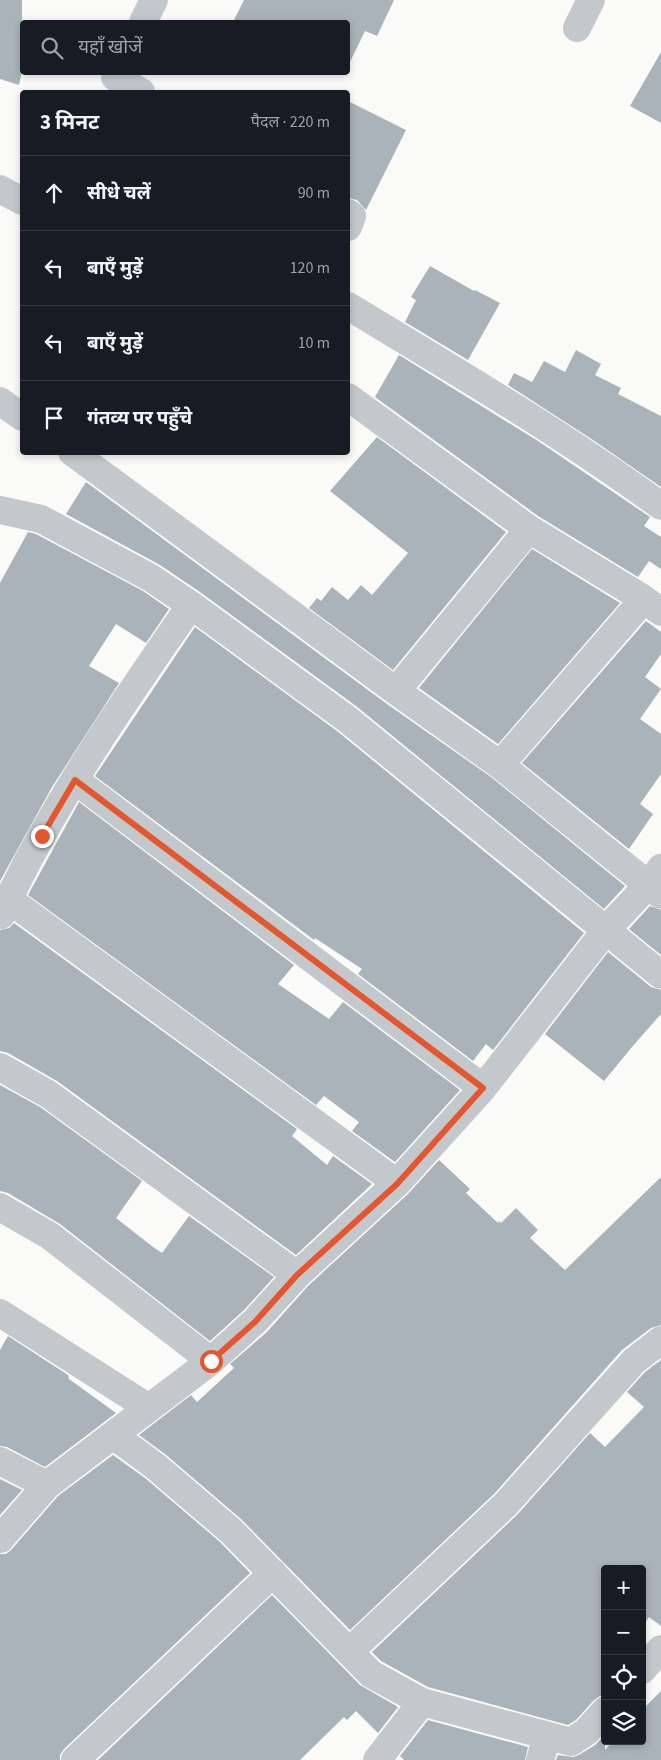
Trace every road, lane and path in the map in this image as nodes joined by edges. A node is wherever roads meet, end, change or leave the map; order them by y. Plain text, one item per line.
1 (154, 0) edge
2 (591, 0) edge
3 (144, 20) edge
4 (577, 28) dead end
5 (116, 75) edge
6 (137, 90) edge
7 (0, 188) edge
8 (20, 200) edge
9 (350, 307) edge
10 (350, 398) edge
11 (0, 401) edge
12 (20, 416) edge
13 (76, 455) edge
14 (661, 506) edge
15 (0, 510) edge
16 (529, 529) junction
17 (191, 605) junction
18 (652, 605) edge
19 (396, 691) junction
20 (500, 765) junction
21 (75, 780) junction
22 (657, 883) edge
23 (4, 908) edge
24 (606, 930) junction
25 (661, 975) edge
26 (0, 1067) edge
27 (483, 1088) junction
28 (397, 1184) junction
29 (0, 1207) edge
30 (297, 1275) junction
31 (0, 1313) edge
32 (661, 1340) edge
33 (211, 1361) junction
34 (149, 1408) junction
35 (113, 1435) junction
36 (0, 1461) edge
37 (47, 1485) junction
38 (0, 1540) edge
39 (273, 1573) junction
40 (661, 1649) edge
41 (349, 1652) junction
42 (646, 1666) edge
43 (422, 1702) junction
44 (601, 1715) edge
45 (544, 1748) edge
46 (75, 1760) edge
47 (377, 1760) edge

1 - 3 street
2 - 4 street
5 - 6 street
7 - 8 street
9 - 14 street
10 - 16 street
11 - 12 street
13 - 19 street
15 - 17 street
16 - 18 street
16 - 19 street
17 - 21 street
17 - 24 street
18 - 20 street
19 - 20 street
20 - 22 street
21 - 23 street
21 - 27 street
22 - 24 street
23 - 28 street
24 - 25 street
24 - 27 street
26 - 30 street
27 - 28 street
28 - 30 street
29 - 33 street
30 - 33 street
31 - 34 street
32 - 41 street
33 - 34 street
34 - 35 street
35 - 37 street
35 - 39 street
36 - 37 street
37 - 38 street
39 - 41 street
39 - 46 street
40 - 42 street
41 - 43 street
43 - 45 street
43 - 47 street
44 - 45 street

